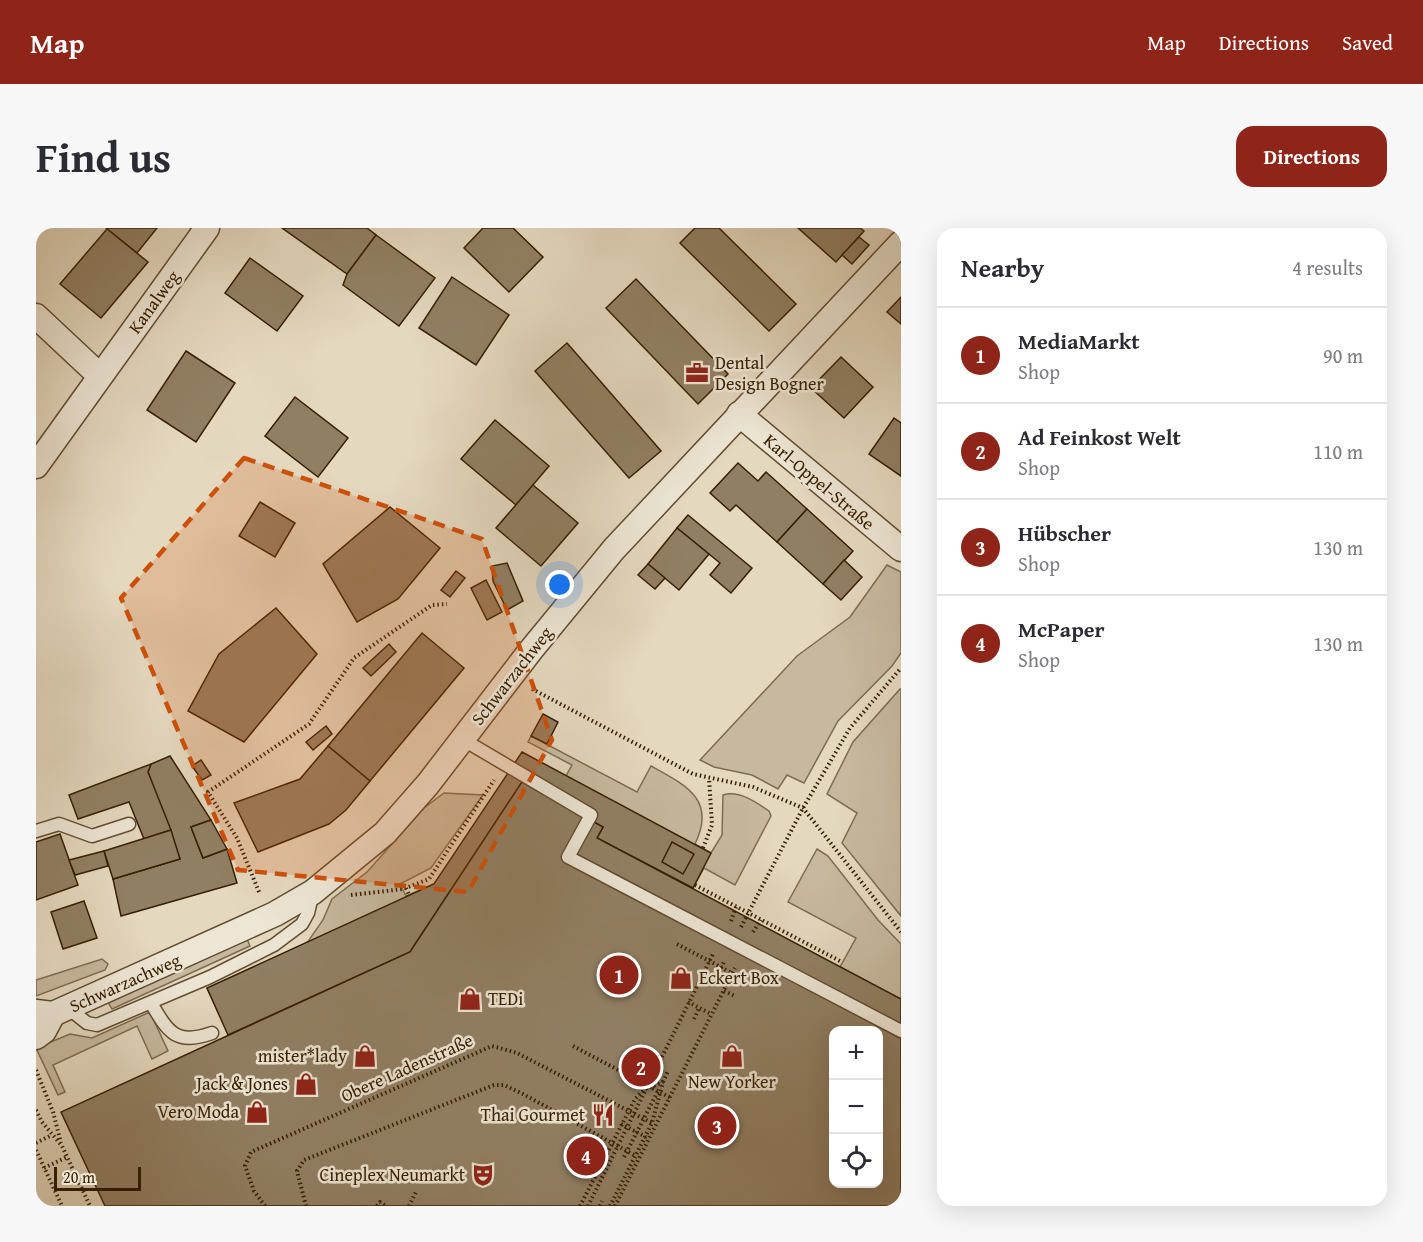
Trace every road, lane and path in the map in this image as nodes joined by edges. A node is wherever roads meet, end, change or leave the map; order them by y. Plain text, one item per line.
1 (207, 228) edge
2 (901, 243) edge
3 (36, 316) edge
4 (100, 376) junction
5 (739, 414) junction
6 (36, 466) edge
7 (901, 549) edge
8 (447, 604) dead end
9 (901, 668) edge
10 (510, 678) junction
11 (462, 739) junction
12 (503, 764) junction
13 (709, 778) junction
14 (803, 808) junction
15 (129, 824) dead end
16 (36, 831) edge
17 (703, 848) dead end
18 (695, 885) dead end
19 (313, 892) junction
20 (409, 895) dead end
21 (261, 898) dead end
22 (748, 914) junction
23 (761, 920) junction
24 (901, 932) edge
25 (677, 944) dead end
26 (713, 955) dead end
27 (709, 961) junction
28 (840, 961) dead end
29 (736, 967) dead end
30 (732, 973) junction
31 (724, 991) junction
32 (735, 996) dead end
33 (688, 1002) junction
34 (151, 1003) junction
35 (699, 1008) junction
36 (52, 1011) edge
37 (711, 1015) junction
38 (694, 1019) dead end
39 (901, 1031) edge
40 (212, 1033) dead end
41 (36, 1037) edge
42 (573, 1046) dead end
43 (36, 1070) edge
44 (668, 1071) dead end
45 (663, 1082) junction
46 (648, 1086) junction
47 (671, 1098) junction
48 (36, 1110) edge
49 (628, 1111) junction
50 (644, 1118) junction
51 (652, 1123) junction
52 (621, 1124) junction
53 (636, 1132) junction
54 (52, 1135) junction
55 (646, 1137) junction
56 (36, 1143) edge
57 (611, 1143) junction
58 (62, 1146) junction
59 (36, 1150) edge
60 (627, 1151) junction
61 (636, 1156) junction
62 (67, 1157) junction
63 (624, 1157) dead end
64 (45, 1168) junction
65 (417, 1190) dead end
66 (62, 1206) edge
67 (90, 1206) edge
68 (265, 1206) edge
69 (306, 1206) edge
70 (377, 1206) edge
71 (386, 1206) edge
72 (409, 1206) edge
73 (580, 1206) edge
74 (588, 1206) edge
75 (610, 1206) edge
76 (615, 1206) edge

1 - 4 street, Kanalweg
2 - 5 street, Schwarzachweg
3 - 4 street
4 - 6 street, Kanalweg
5 - 7 street, Karl-Oppel-Straße
5 - 10 street, Schwarzachweg
8 - 21 path
9 - 14 path
10 - 11 street, Schwarzachweg
10 - 13 path
11 - 12 lane
11 - 19 street, Schwarzachweg
12 - 20 path
12 - 39 lane
13 - 14 path
13 - 17 path
14 - 22 path
14 - 24 path
15 - 16 lane
18 - 22 path
19 - 34 lane
19 - 36 street, Schwarzachweg
22 - 23 path
22 - 23 path
23 - 28 path
25 - 27 path
26 - 27 path
27 - 30 path
27 - 33 path
29 - 30 path
30 - 31 path
31 - 32 path
31 - 37 path
33 - 35 path
33 - 46 path
34 - 36 lane
34 - 40 lane
35 - 37 path
35 - 38 path
36 - 41 street, Schwarzachweg
37 - 47 path
42 - 46 path
43 - 58 path
44 - 45 path
45 - 49 path
45 - 50 path
45 - 51 path
46 - 47 path
46 - 74 path
47 - 76 path
48 - 54 path
49 - 50 path, Obere Ladenstraße
49 - 52 path
49 - 68 path, Obere Ladenstraße
50 - 51 path, Obere Ladenstraße
50 - 53 path
51 - 55 path
52 - 53 path
52 - 57 path
53 - 55 path
53 - 60 path
54 - 56 path
54 - 58 path
55 - 61 path
57 - 60 path
57 - 69 path
57 - 73 path
58 - 62 path
59 - 64 path
60 - 61 path
60 - 63 path
61 - 75 path
62 - 64 path
62 - 67 path
64 - 66 path
65 - 72 path
70 - 71 path

